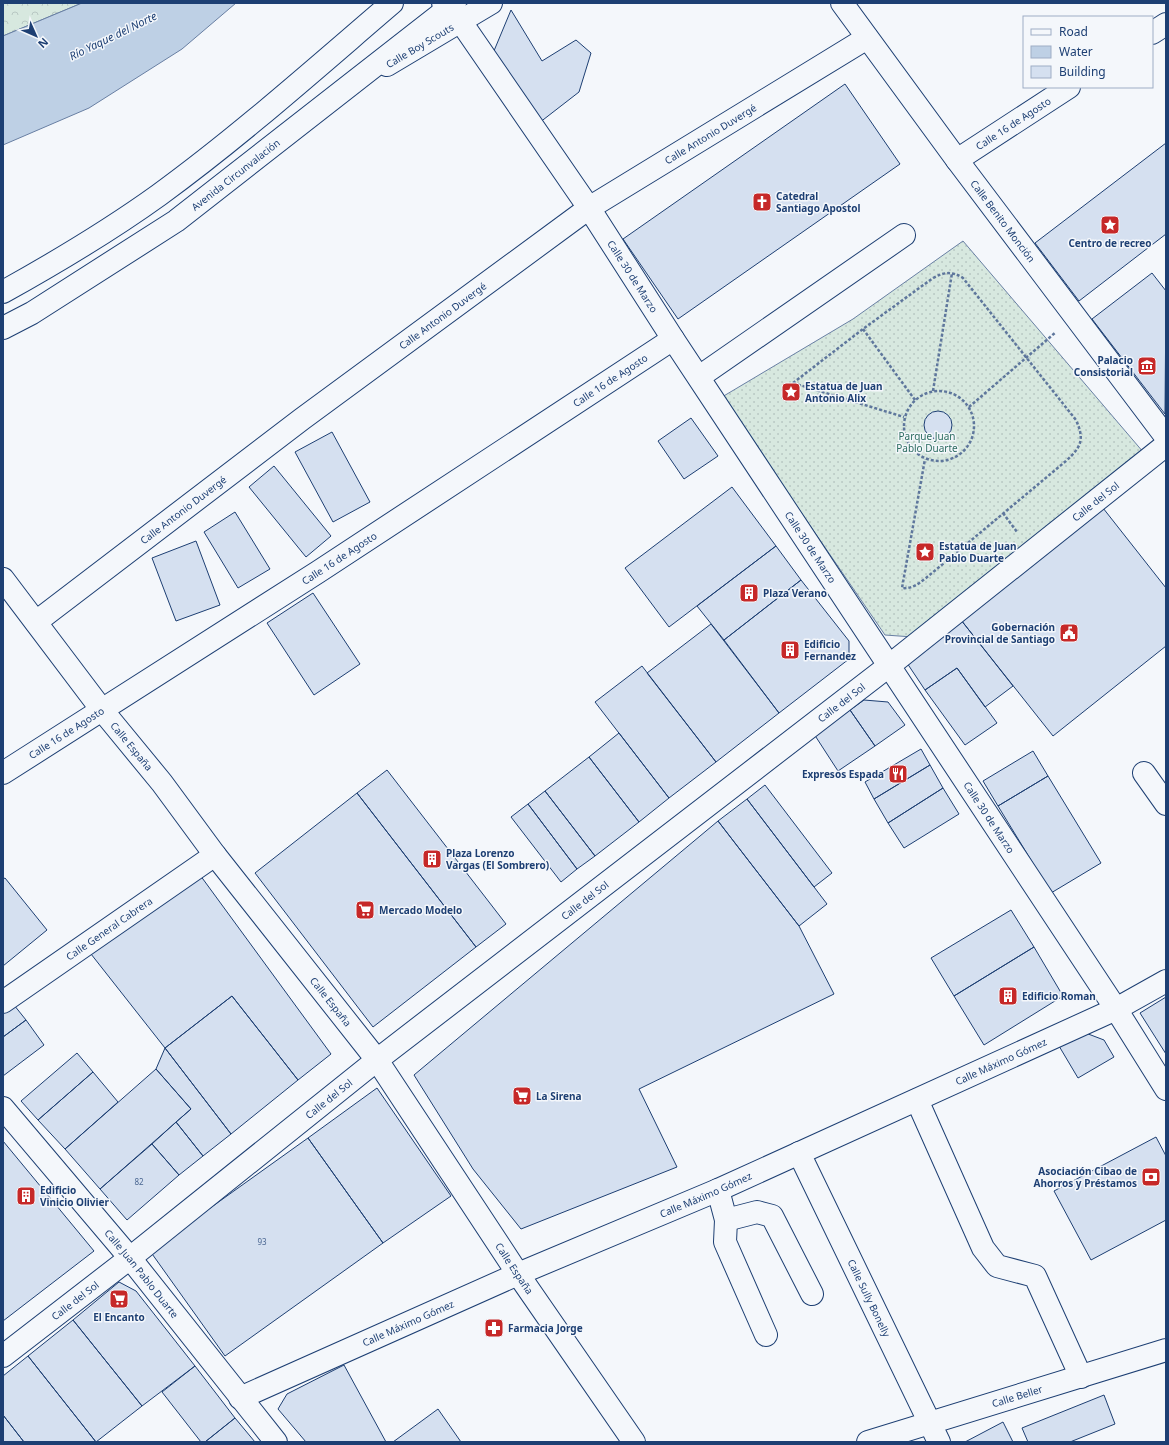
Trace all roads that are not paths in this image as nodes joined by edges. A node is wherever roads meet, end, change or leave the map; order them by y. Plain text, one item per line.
1 (392, 3) edge
2 (491, 3) edge
3 (842, 3) edge
4 (452, 9) edge
5 (1166, 24) edge
6 (1153, 32) edge
7 (868, 38) junction
8 (348, 87) joint
9 (1067, 88) edge
10 (957, 160) junction
11 (589, 208) junction
12 (904, 235) dead end
13 (3, 292) edge
14 (3, 328) edge
15 (673, 339) junction
16 (699, 377) junction
17 (1166, 437) edge
18 (1166, 445) edge
19 (3, 579) edge
20 (36, 622) junction
21 (890, 666) junction
22 (102, 710) junction
23 (3, 773) edge
24 (1144, 773) dead end
25 (1166, 804) edge
26 (215, 855) junction
27 (1166, 981) edge
28 (3, 1002) edge
29 (1116, 1009) junction
30 (378, 1060) junction
31 (1166, 1089) edge
32 (917, 1100) junction
33 (3, 1108) edge
34 (799, 1154) junction
35 (718, 1190) junction
36 (726, 1220) junction
37 (130, 1258) junction
38 (518, 1274) junction
39 (812, 1294) dead end
40 (766, 1335) dead end
41 (1166, 1350) edge
42 (3, 1356) edge
43 (1081, 1377) junction
44 (240, 1398) junction
45 (935, 1433) edge
46 (276, 1442) edge
47 (634, 1442) edge
48 (868, 1442) edge

1 - 13 street
2 - 4 street, Calle Boy Scouts
3 - 7 street, Calle Benito Monción
4 - 8 street, Calle Boy Scouts
4 - 11 street, Calle 30 de Marzo
5 - 6 street
7 - 10 street, Calle Benito Monción
7 - 11 street, Calle Antonio Duvergé
8 - 14 street, Avenida Circunvalación
9 - 10 street, Calle 16 de Agosto
10 - 17 street, Calle Benito Monción
11 - 15 street, Calle 30 de Marzo
11 - 20 street, Calle Antonio Duvergé
12 - 16 street
15 - 16 street, Calle 30 de Marzo
15 - 22 street, Calle 16 de Agosto
16 - 21 street, Calle 30 de Marzo
18 - 21 street, Calle del Sol
19 - 20 street, Calle España
20 - 22 street, Calle España
21 - 29 street, Calle 30 de Marzo
21 - 30 street, Calle del Sol
22 - 23 street, Calle 16 de Agosto
22 - 26 street, Calle España
24 - 25 street
26 - 28 street, Calle General Cabrera
26 - 30 street, Calle España
27 - 29 street, Calle Máximo Gómez
29 - 31 street, Calle 30 de Marzo
29 - 32 street, Calle Máximo Gómez
30 - 37 street, Calle del Sol
30 - 38 street, Calle España
32 - 34 street, Calle Máximo Gómez
32 - 43 street
33 - 37 street, Calle Juan Pablo Duarte
34 - 35 street, Calle Máximo Gómez
34 - 45 street, Calle Sully Bonelly
35 - 36 street
35 - 38 street, Calle Máximo Gómez
36 - 39 street
36 - 40 street
37 - 42 street, Calle del Sol
37 - 44 street, Calle Juan Pablo Duarte
38 - 44 street, Calle Máximo Gómez
38 - 47 street, Calle España
41 - 43 street, Calle Beller
43 - 45 street, Calle Beller
44 - 46 street, Calle Juan Pablo Duarte
45 - 48 street, Calle Beller

